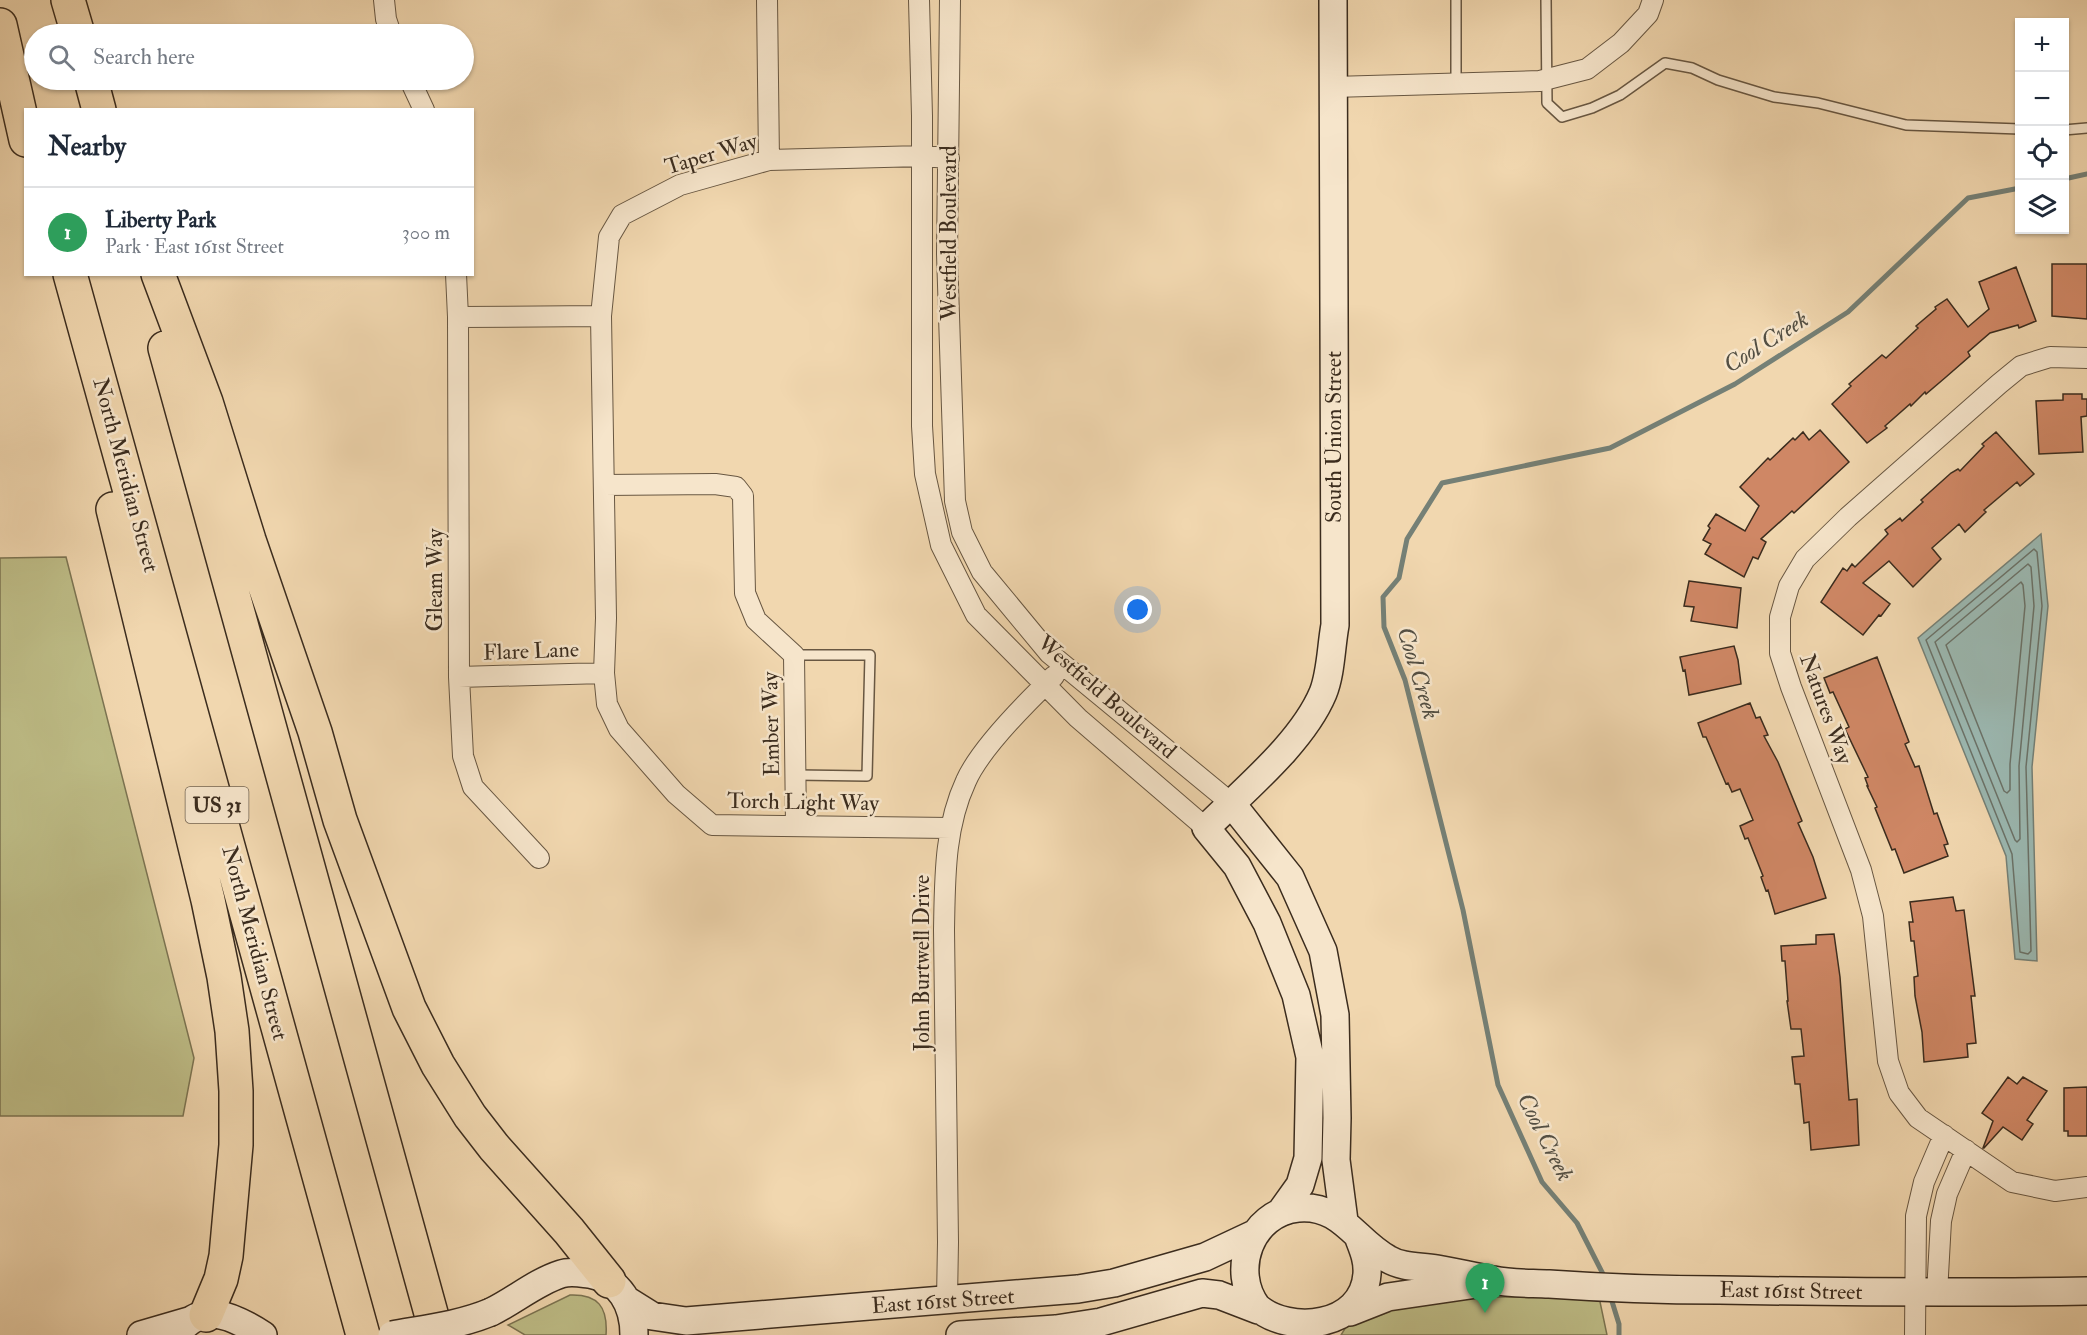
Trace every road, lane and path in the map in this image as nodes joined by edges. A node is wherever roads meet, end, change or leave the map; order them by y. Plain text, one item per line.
1 (68, 0) edge
2 (384, 0) edge
3 (767, 0) edge
4 (919, 0) edge
5 (950, 0) edge
6 (1332, 0) edge
7 (1456, 0) edge
8 (1546, 0) edge
9 (1653, 0) edge
10 (0, 23) edge
11 (75, 24) edge
12 (388, 24) edge
13 (1545, 80) junction
14 (1456, 84) junction
15 (1333, 87) junction
16 (94, 90) edge
17 (415, 90) edge
18 (25, 108) edge
19 (98, 108) edge
20 (423, 108) edge
21 (2087, 128) edge
22 (2015, 129) edge
23 (2069, 130) edge
24 (24, 131) edge
25 (921, 156) junction
26 (949, 158) junction
27 (769, 160) junction
28 (56, 276) edge
29 (71, 276) edge
30 (146, 276) edge
31 (159, 276) edge
32 (456, 276) edge
33 (601, 316) junction
34 (458, 317) junction
35 (2087, 358) edge
36 (604, 485) junction
37 (794, 655) junction
38 (1064, 665) junction
39 (604, 673) junction
40 (459, 677) junction
41 (1045, 685) junction
42 (796, 775) junction
43 (1231, 803) junction
44 (796, 826) junction
45 (950, 828) junction
46 (1206, 828) junction
47 (539, 858) dead end
48 (1944, 1135) junction
49 (1965, 1150) junction
50 (2087, 1187) edge
51 (1280, 1213) junction
52 (1351, 1229) junction
53 (1254, 1234) junction
54 (1496, 1281) junction
55 (619, 1291) junction
56 (2087, 1292) edge
57 (1927, 1293) junction
58 (947, 1300) junction
59 (1272, 1322) edge
60 (191, 1324) edge
61 (1338, 1324) edge
62 (141, 1335) edge
63 (263, 1335) edge
64 (363, 1335) edge
65 (392, 1335) edge
66 (437, 1335) edge
67 (634, 1335) edge
68 (960, 1335) edge
69 (1915, 1335) edge

1 - 11 highway
2 - 12 street
3 - 27 street
4 - 25 street, Westfield Boulevard
5 - 26 street, Westfield Boulevard
6 - 15 street, South Union Street
7 - 14 lane
8 - 13 lane
9 - 13 street
10 - 18 highway
10 - 24 highway
13 - 14 street
13 - 22 lane
14 - 15 street
15 - 43 street, South Union Street
16 - 19 highway
17 - 20 street
21 - 23 lane
25 - 26 street, Taper Way
25 - 27 street, Taper Way
25 - 41 street, Westfield Boulevard
26 - 38 street, Westfield Boulevard
27 - 33 street, Taper Way
28 - 60 highway
29 - 64 highway, North Meridian Street / US 31
30 - 66 highway
31 - 55 highway
32 - 34 street, Gleam Way
33 - 34 street
33 - 36 street, Taper Way
34 - 40 street, Gleam Way
35 - 48 street, Natures Way
36 - 37 street, Ember Way
36 - 39 street, Torch Light Way
37 - 42 street, Ember Way
37 - 42 lane
38 - 41 street, John Burtwell Drive
38 - 43 street, Westfield Boulevard
39 - 40 street, Flare Lane
39 - 44 street, Torch Light Way
40 - 47 street, Gleam Way
41 - 45 street, John Burtwell Drive
41 - 46 street, Westfield Boulevard
42 - 44 street, Ember Way
43 - 46 street, South Union Street
43 - 52 street, Westfield Boulevard
44 - 45 street, Torch Light Way
45 - 58 street, John Burtwell Drive
46 - 51 street, Westfield Boulevard
48 - 49 street, Natures Way
48 - 57 street
49 - 50 street, Natures Way
49 - 57 street
51 - 52 street
51 - 53 street
52 - 54 street, East 161st Street
52 - 61 street
53 - 58 street, East 161st Street
53 - 59 street
54 - 57 street, East 161st Street
54 - 61 street, East 161st Street
55 - 58 street, East 161st Street
55 - 65 street, East 161st Street, bridge
55 - 67 street
56 - 57 street, East 161st Street
57 - 69 street
59 - 61 street
59 - 68 street, East 161st Street
60 - 62 street
60 - 63 street

